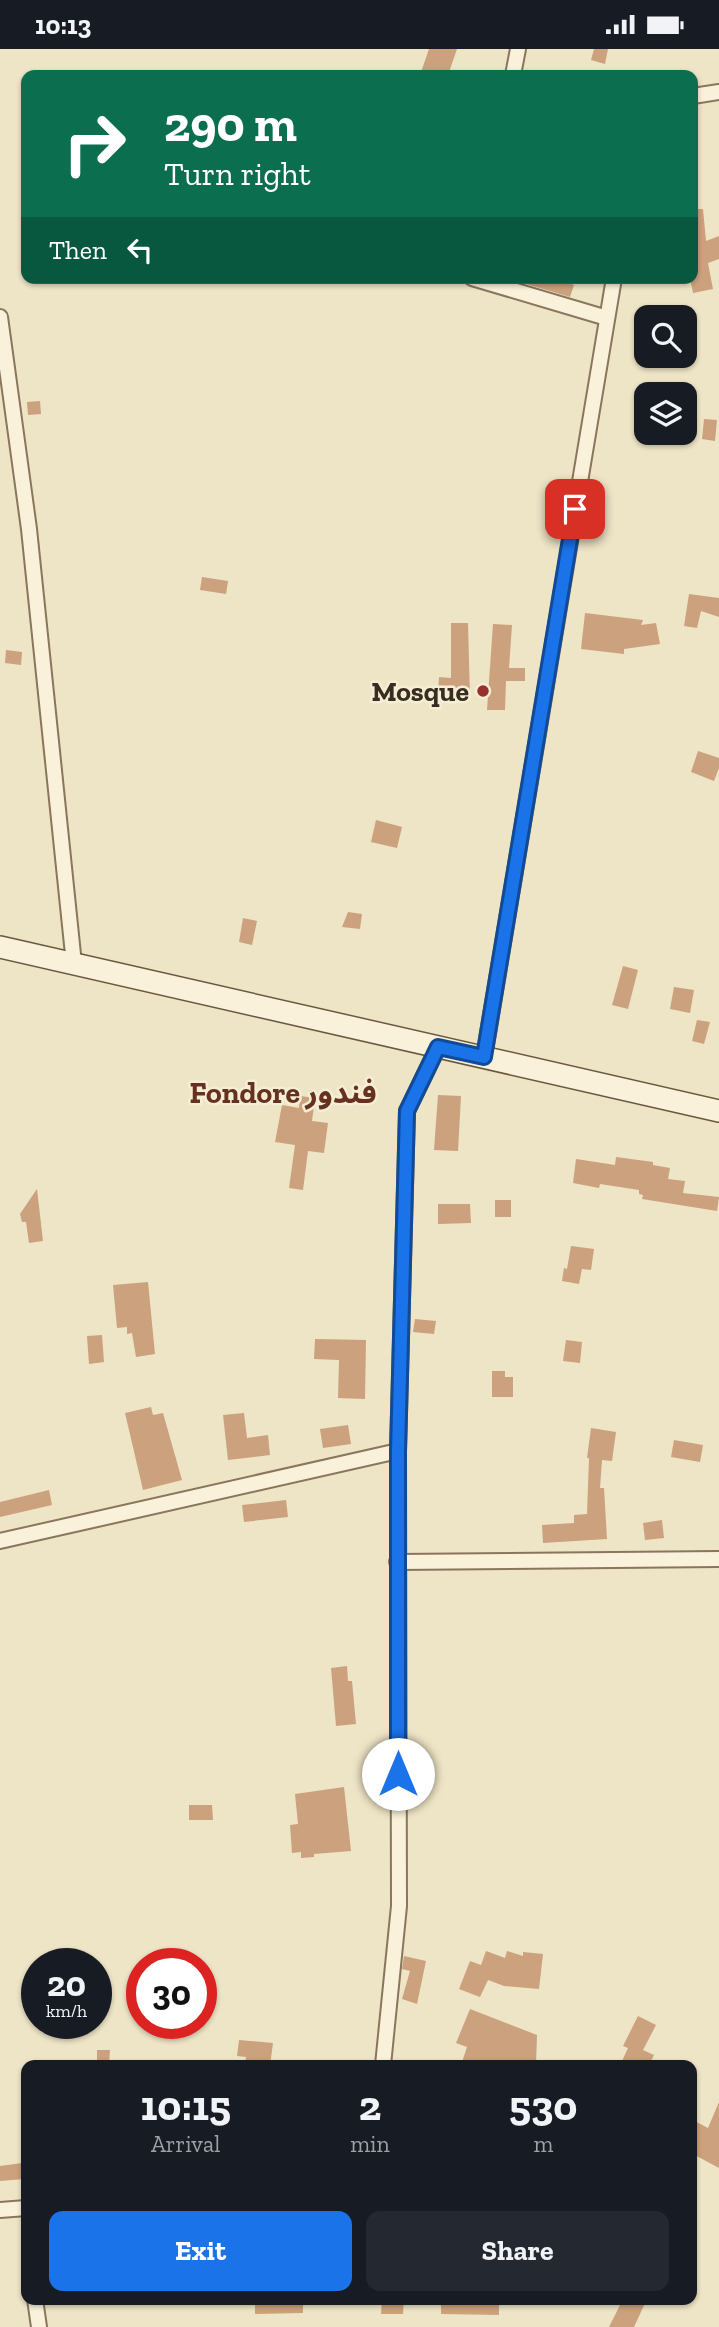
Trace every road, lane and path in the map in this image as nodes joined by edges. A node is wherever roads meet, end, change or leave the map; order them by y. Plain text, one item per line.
1 (518, 49) edge
2 (514, 70) edge
3 (719, 92) edge
4 (698, 95) edge
5 (494, 284) edge
6 (613, 284) edge
7 (0, 317) edge
8 (607, 318) junction
9 (0, 947) edge
10 (74, 964) junction
11 (438, 1047) junction
12 (484, 1057) junction
13 (719, 1111) edge
14 (398, 1451) junction
15 (0, 1541) edge
16 (719, 1559) edge
17 (397, 1562) junction
18 (384, 2060) edge
19 (0, 2210) edge
20 (21, 2211) edge
21 (36, 2305) edge
22 (38, 2327) edge

1 - 2 street
3 - 4 street
5 - 8 street
6 - 8 street
7 - 10 street
8 - 12 street
9 - 10 main road
10 - 11 main road
11 - 12 main road
11 - 14 street
12 - 13 main road
14 - 15 street
14 - 17 street
16 - 17 street
17 - 18 street
19 - 20 street
21 - 22 street

